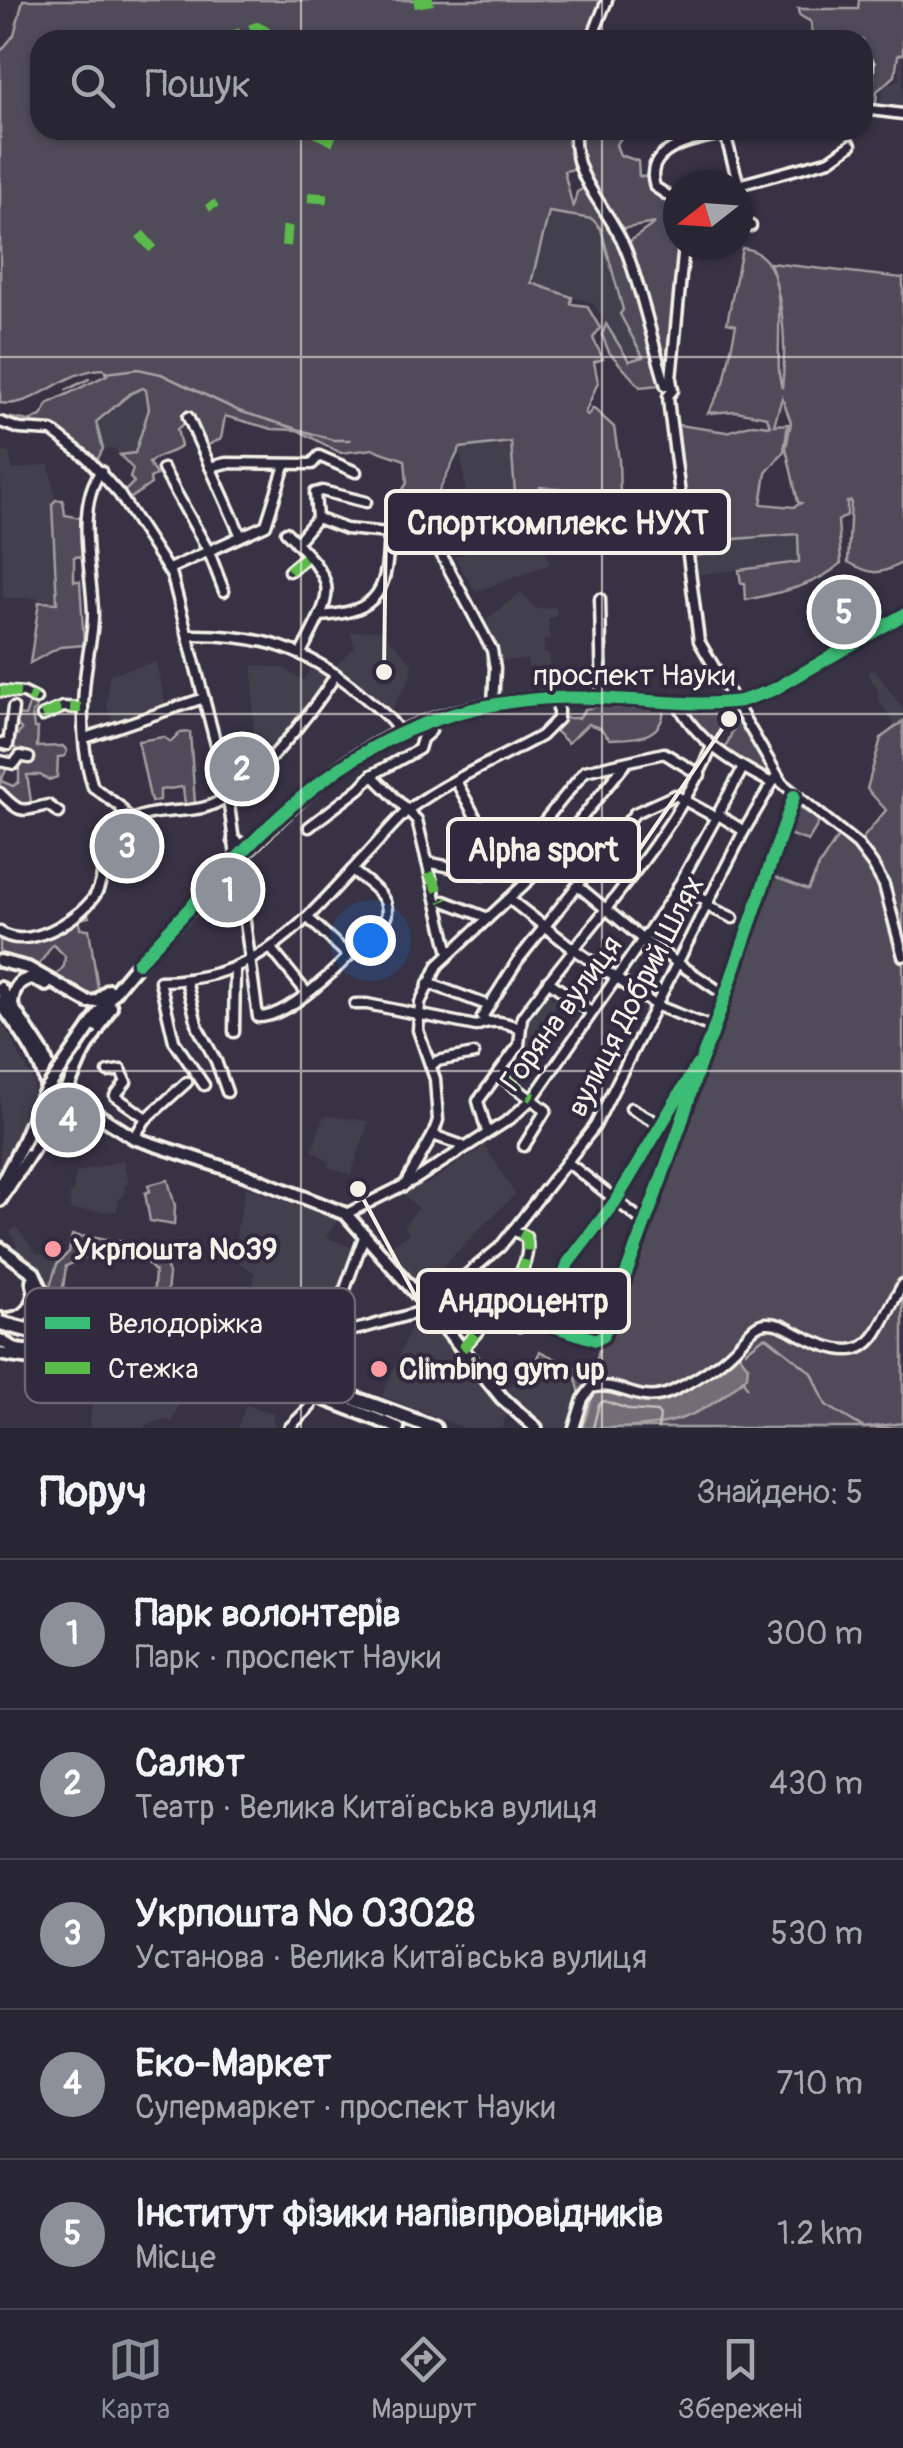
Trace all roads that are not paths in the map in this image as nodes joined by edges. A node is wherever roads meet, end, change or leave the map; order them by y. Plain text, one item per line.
1 (607, 0) edge
2 (595, 30) edge
3 (873, 110) edge
4 (903, 114) edge
5 (575, 140) edge
6 (702, 140) edge
7 (727, 140) edge
8 (851, 145) dead end
9 (734, 170) edge
10 (753, 181) edge
11 (663, 195) edge
12 (682, 260) edge
13 (667, 375) junction
14 (188, 417) dead end
15 (0, 422) edge
16 (284, 464) junction
17 (210, 467) junction
18 (163, 469) dead end
19 (101, 471) junction
20 (356, 472) dead end
21 (366, 502) dead end
22 (317, 518) junction
23 (286, 532) dead end
24 (241, 536) junction
25 (296, 543) junction
26 (209, 552) junction
27 (307, 556) junction
28 (442, 556) dead end
29 (169, 570) junction
30 (289, 571) dead end
31 (224, 591) dead end
32 (600, 599) dead end
33 (903, 614) edge
34 (320, 616) junction
35 (190, 635) junction
36 (301, 652) junction
37 (336, 674) junction
38 (0, 691) edge
39 (558, 697) junction
40 (204, 698) junction
41 (602, 698) junction
42 (36, 699) dead end
43 (676, 700) junction
44 (734, 702) junction
45 (494, 704) junction
46 (13, 708) dead end
47 (81, 708) junction
48 (42, 716) dead end
49 (430, 720) junction
50 (399, 732) junction
51 (85, 738) junction
52 (0, 744) edge
53 (712, 747) junction
54 (29, 758) dead end
55 (0, 761) edge
56 (626, 763) junction
57 (742, 768) junction
58 (372, 775) junction
59 (700, 775) junction
60 (777, 775) junction
61 (456, 782) junction
62 (770, 782) junction
63 (0, 793) edge
64 (228, 795) junction
65 (794, 796) junction
66 (686, 800) junction
67 (410, 809) junction
68 (60, 813) dead end
69 (716, 816) junction
70 (130, 820) junction
71 (309, 827) dead end
72 (744, 831) junction
73 (234, 840) junction
74 (251, 846) junction
75 (492, 848) dead end
76 (237, 860) junction
77 (427, 862) junction
78 (490, 864) dead end
79 (352, 870) junction
80 (535, 870) junction
81 (222, 875) junction
82 (240, 882) junction
83 (578, 886) junction
84 (678, 886) junction
85 (509, 900) junction
86 (444, 901) dead end
87 (708, 904) junction
88 (605, 910) junction
89 (308, 918) junction
90 (488, 918) junction
91 (733, 918) dead end
92 (545, 927) junction
93 (0, 932) edge
94 (642, 939) junction
95 (574, 948) junction
96 (272, 950) junction
97 (448, 953) junction
98 (348, 956) junction
99 (903, 956) edge
100 (0, 961) edge
101 (252, 961) junction
102 (676, 963) junction
103 (138, 964) junction
104 (235, 967) junction
105 (128, 972) junction
106 (616, 977) junction
107 (186, 980) junction
108 (548, 981) junction
109 (428, 984) junction
110 (0, 988) edge
111 (307, 993) junction
112 (725, 995) junction
113 (6, 1004) edge
114 (355, 1004) dead end
115 (487, 1004) junction
116 (655, 1005) junction
117 (591, 1012) junction
118 (418, 1014) junction
119 (487, 1021) junction
120 (91, 1025) junction
121 (519, 1028) junction
122 (714, 1028) junction
123 (234, 1032) dead end
124 (37, 1042) junction
125 (474, 1054) dead end
126 (697, 1065) junction
127 (431, 1066) junction
128 (108, 1072) dead end
129 (504, 1079) dead end
130 (186, 1082) dead end
131 (70, 1083) junction
132 (204, 1085) dead end
133 (227, 1092) dead end
134 (56, 1094) junction
135 (532, 1098) junction
136 (630, 1108) dead end
137 (93, 1111) junction
138 (146, 1118) junction
139 (661, 1126) junction
140 (487, 1132) junction
141 (433, 1135) junction
142 (134, 1138) junction
143 (461, 1145) dead end
144 (524, 1146) dead end
145 (567, 1162) junction
146 (404, 1186) junction
147 (0, 1188) edge
148 (0, 1200) edge
149 (615, 1202) junction
150 (346, 1214) junction
151 (645, 1223) junction
152 (514, 1230) junction
153 (365, 1234) junction
154 (0, 1248) edge
155 (0, 1256) edge
156 (903, 1284) edge
157 (33, 1288) edge
158 (40, 1288) edge
159 (345, 1288) edge
160 (503, 1305) junction
161 (428, 1307) junction
162 (25, 1314) edge
163 (0, 1324) edge
164 (519, 1326) dead end
165 (25, 1330) edge
166 (355, 1330) edge
167 (0, 1340) edge
168 (462, 1349) junction
169 (18, 1350) junction
170 (25, 1351) edge
171 (0, 1354) edge
172 (25, 1356) edge
173 (25, 1359) edge
174 (355, 1399) edge
175 (311, 1403) edge
176 (329, 1403) edge
177 (289, 1428) edge
178 (398, 1428) edge
179 (434, 1428) edge
180 (536, 1428) edge
181 (574, 1428) edge

1 - 2 street
3 - 4 street
5 - 13 street
6 - 11 street
7 - 9 street
8 - 10 street
12 - 13 street
13 - 44 street
14 - 17 street
15 - 19 street
16 - 17 street
16 - 20 street
16 - 24 street
17 - 24 street
18 - 26 street
19 - 29 street
19 - 47 street
21 - 22 street
22 - 25 street
22 - 34 street
23 - 25 street
24 - 26 street
25 - 27 street
26 - 29 street
26 - 31 street
27 - 30 street
27 - 34 street
28 - 45 street
29 - 35 street
32 - 41 street
33 - 44 main road, проспект Науки
34 - 36 street
35 - 36 street
35 - 40 street
36 - 37 street
37 - 50 street
37 - 64 street
38 - 42 street
39 - 41 main road, проспект Науки
39 - 45 main road, проспект Науки
39 - 61 street
40 - 51 street
40 - 64 street
41 - 43 main road, проспект Науки
43 - 44 main road, проспект Науки
43 - 53 street
44 - 60 street
45 - 49 main road, проспект Науки
46 - 52 street
47 - 48 street
47 - 51 street
49 - 50 main road, проспект Науки
49 - 58 street
50 - 74 main road, проспект Науки
51 - 70 street
53 - 57 street
53 - 59 street
54 - 55 street
56 - 59 street
56 - 80 street
56 - 80 street
57 - 62 street
57 - 69 street, Горяна вулиця
58 - 67 street
58 - 71 street
59 - 66 street
60 - 62 street, вулиця Добрий Шлях
60 - 65 street
61 - 67 street
61 - 75 street
62 - 72 street, вулиця Добрий Шлях
63 - 68 street
64 - 70 street
64 - 73 street
65 - 99 street
65 - 112 street
66 - 69 street
66 - 83 street
66 - 88 street
67 - 77 street
67 - 79 street
69 - 72 street
69 - 84 street, Горяна вулиця
70 - 93 street
72 - 87 street, вулиця Добрий Шлях
73 - 74 main road
73 - 76 street
74 - 76 main road, проспект Науки
76 - 81 main road, проспект Науки
76 - 82 street
77 - 78 street
77 - 97 street
79 - 89 street
79 - 98 street
80 - 85 street
81 - 82 main road
81 - 103 main road, проспект Науки
82 - 101 street
83 - 88 street
83 - 92 street
84 - 87 street
84 - 94 street, Горяна вулиця
85 - 90 street
85 - 92 street
86 - 90 street
87 - 91 street
87 - 102 street, вулиця Добрий Шлях
88 - 94 street
88 - 95 street
89 - 96 street
89 - 98 street
90 - 97 street
92 - 95 street
92 - 115 street
94 - 102 street
94 - 106 street, Горяна вулиця
95 - 106 street
95 - 108 street
96 - 101 street
96 - 111 street
97 - 109 street
98 - 111 street
100 - 105 main road
101 - 104 street
101 - 111 street
102 - 112 street
102 - 116 street, вулиця Добрий Шлях
103 - 105 main road, проспект Науки
103 - 131 main road, проспект Науки
104 - 107 street
104 - 123 street
105 - 120 main road, проспект Науки
106 - 116 street
106 - 117 street, Горяна вулиця
107 - 132 street
107 - 133 street
108 - 117 street
108 - 121 street
109 - 115 street
109 - 118 street
110 - 113 main road
112 - 122 street
113 - 120 main road
113 - 124 main road
113 - 134 main road
114 - 118 street
115 - 119 street
116 - 122 street
116 - 145 street, вулиця Добрий Шлях
117 - 135 street, Горяна вулиця
118 - 119 street
118 - 127 street
119 - 121 street
120 - 147 main road, проспект Науки, bridge
121 - 140 street
122 - 126 street
124 - 131 main road
124 - 134 main road
125 - 127 street
126 - 139 street
126 - 151 street
127 - 141 street
128 - 138 street
129 - 135 street
130 - 138 street
131 - 134 main road, проспект Науки
131 - 137 main road
134 - 137 main road
134 - 147 main road, проспект Науки
134 - 148 main road
135 - 140 street, Горяна вулиця
135 - 144 street
136 - 139 street
137 - 142 main road
138 - 142 street
139 - 149 street
140 - 146 street, Горяна вулиця
141 - 143 street
141 - 146 street
142 - 150 main road
145 - 149 street
145 - 152 street, вулиця Добрий Шлях
146 - 150 street, Горяна вулиця
149 - 151 street
149 - 151 street
150 - 153 main road
152 - 160 street
152 - 161 street, вулиця Добрий Шлях
153 - 159 street
153 - 161 main road
154 - 158 main road
155 - 157 main road
156 - 181 street
160 - 164 street
160 - 168 street
161 - 166 street
161 - 168 main road
162 - 163 main road
163 - 165 highway, bridge
167 - 169 main road
168 - 180 main road
169 - 170 main road
169 - 172 main road
171 - 173 main road
174 - 179 highway
175 - 177 street
176 - 178 main road

